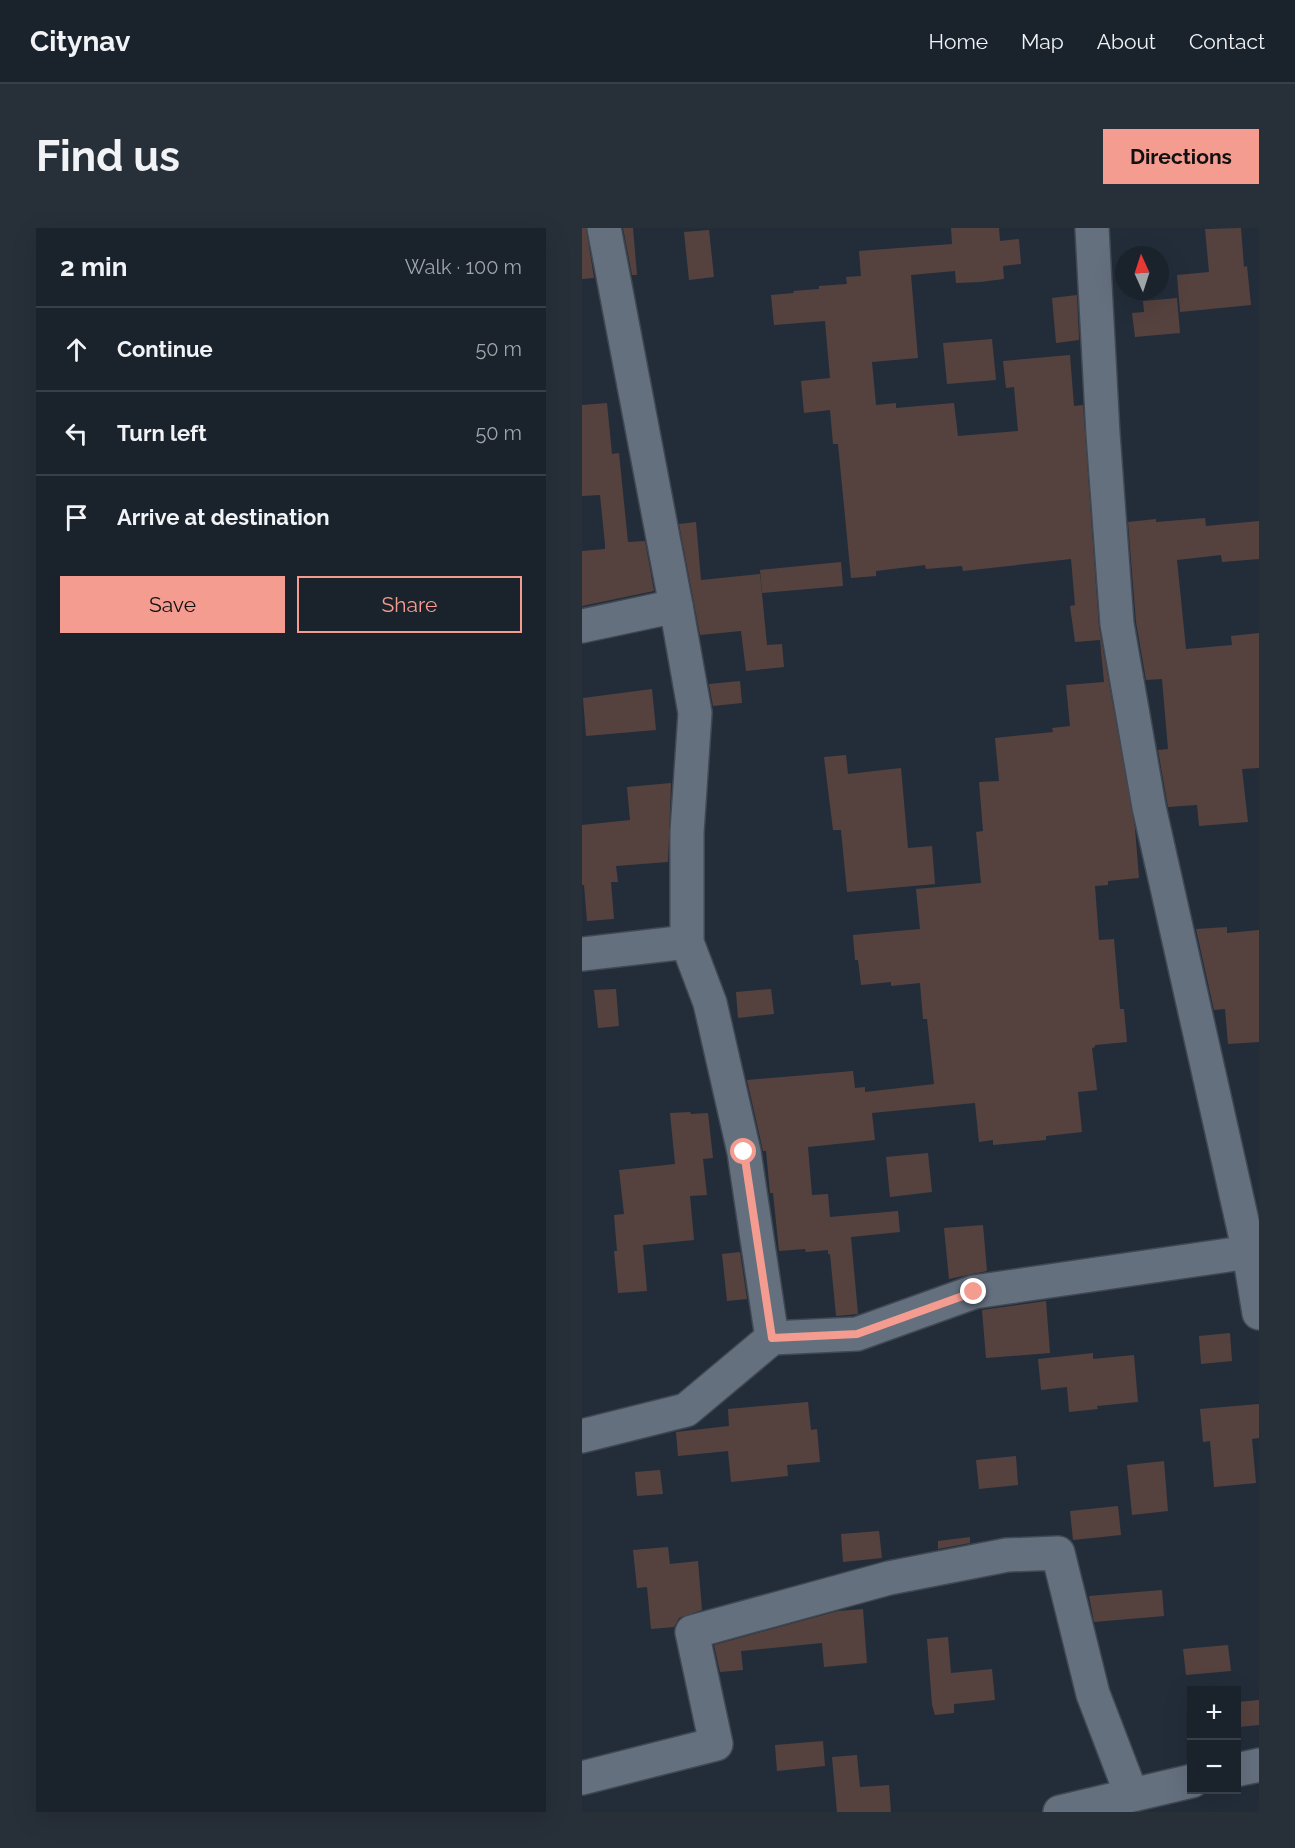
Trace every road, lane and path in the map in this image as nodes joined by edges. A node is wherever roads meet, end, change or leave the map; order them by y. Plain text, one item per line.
1 (604, 228) edge
2 (1092, 228) edge
3 (676, 606) junction
4 (582, 626) edge
5 (687, 942) junction
6 (582, 954) edge
7 (1249, 1252) junction
8 (1259, 1313) edge
9 (772, 1338) junction
10 (582, 1436) edge
11 (1259, 1765) edge
12 (1241, 1769) edge
13 (582, 1778) edge
14 (1187, 1782) edge
15 (1133, 1794) junction
16 (1060, 1812) edge

1 - 3 street
2 - 7 street
3 - 4 street
3 - 5 street
5 - 6 street
5 - 9 street
7 - 8 street
7 - 9 street
9 - 10 street
11 - 12 street
13 - 15 street
14 - 15 street
15 - 16 street

